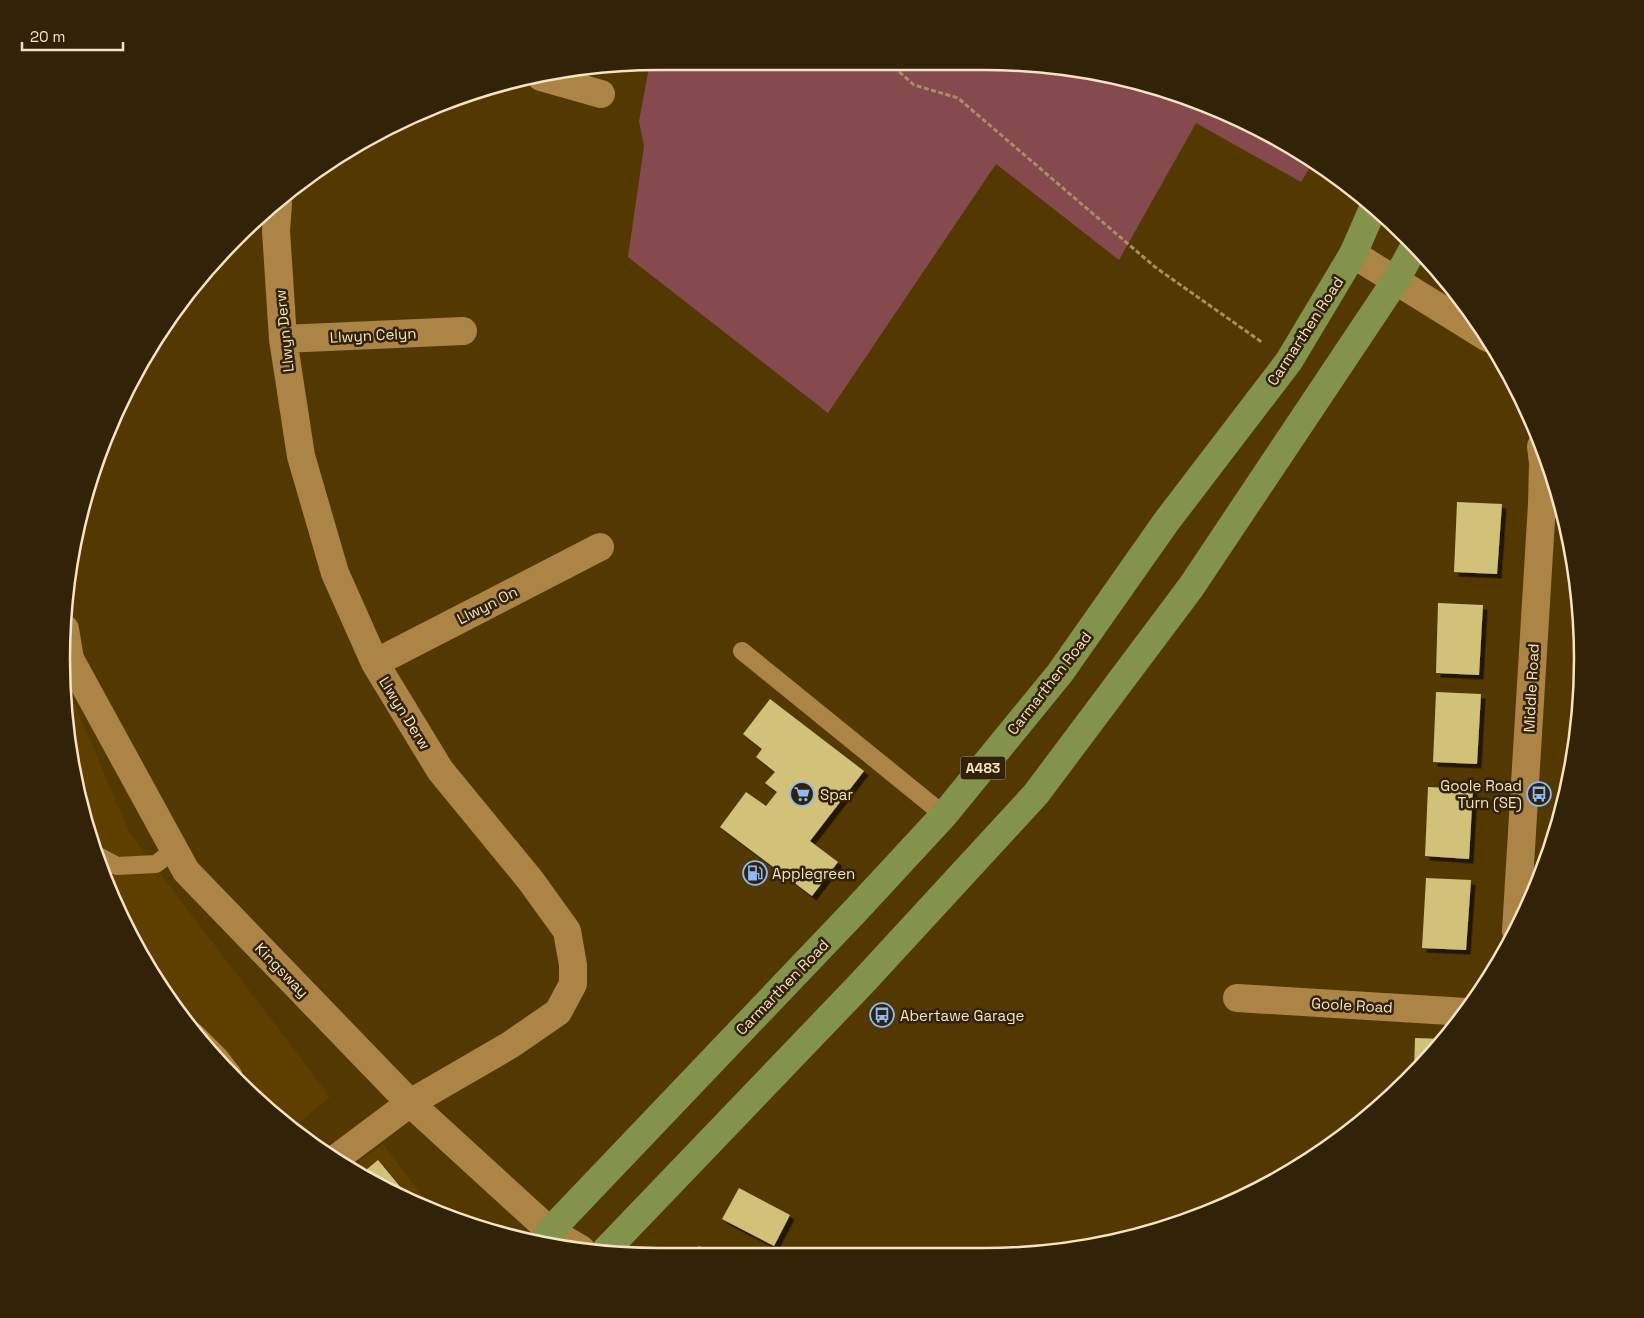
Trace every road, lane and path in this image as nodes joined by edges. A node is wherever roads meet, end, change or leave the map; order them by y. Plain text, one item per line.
1 (897, 70) edge
2 (551, 80) edge
3 (601, 94) dead end
4 (278, 211) edge
5 (1371, 214) edge
6 (1411, 253) edge
7 (1353, 254) junction
8 (1396, 280) junction
9 (1472, 328) edge
10 (463, 331) dead end
11 (283, 339) junction
12 (1289, 361) junction
13 (1547, 483) edge
14 (1551, 504) edge
15 (600, 547) dead end
16 (742, 651) dead end
17 (70, 659) edge
18 (374, 663) junction
19 (944, 815) junction
20 (174, 850) junction
21 (106, 860) edge
22 (1518, 909) edge
23 (1237, 998) dead end
24 (1457, 1011) edge
25 (410, 1103) junction
26 (341, 1155) edge
27 (544, 1237) edge
28 (546, 1237) edge
29 (611, 1246) edge

1 - 12 path
2 - 3 street
4 - 11 street, Llwyn Derw
5 - 7 main road, Carmarthen Road / A483
6 - 8 main road
7 - 8 street
7 - 12 main road, Carmarthen Road / A483
8 - 9 street
8 - 29 main road
10 - 11 street, Llwyn Celyn
11 - 18 street, Llwyn Derw
12 - 19 main road, Carmarthen Road / A483
13 - 14 street, Middle Road
14 - 22 street, Middle Road
15 - 18 street, Llwyn On
16 - 19 lane
17 - 20 street, Kingsway
18 - 25 street, Llwyn Derw
19 - 28 main road, Carmarthen Road / A483
20 - 21 lane
20 - 25 street, Kingsway
23 - 24 street, Goole Road
25 - 26 street, Llwyn Derw
25 - 27 street, Kingsway

